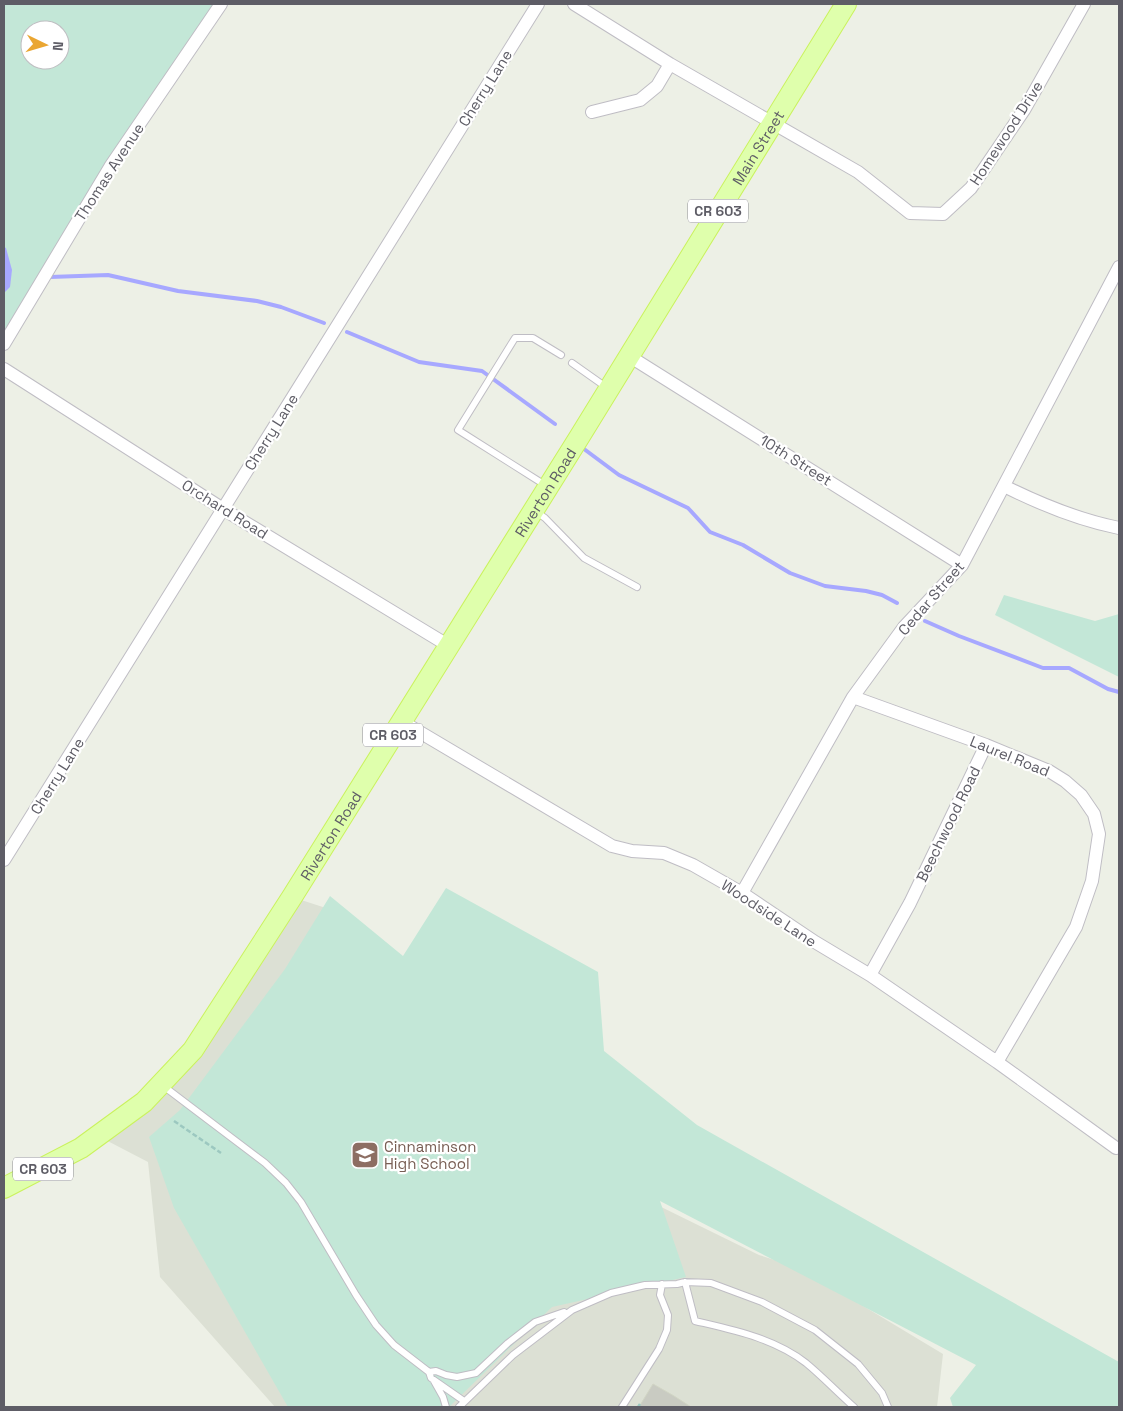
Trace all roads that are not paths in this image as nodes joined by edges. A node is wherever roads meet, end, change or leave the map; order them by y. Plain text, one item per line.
1 (221, 4) edge
2 (538, 4) edge
3 (574, 4) edge
4 (846, 4) edge
5 (1084, 4) edge
6 (670, 64) junction
7 (592, 112) dead end
8 (773, 123) junction
9 (1119, 267) edge
10 (4, 344) edge
11 (561, 355) dead end
12 (629, 356) junction
13 (572, 364) dead end
14 (4, 368) edge
15 (608, 389) junction
16 (590, 419) joint
17 (1004, 486) junction
18 (548, 487) junction
19 (223, 509) junction
20 (534, 510) junction
21 (1119, 528) edge
22 (962, 565) junction
23 (638, 587) dead end
24 (448, 646) junction
25 (853, 697) junction
26 (402, 721) junction
27 (986, 745) junction
28 (4, 860) edge
29 (742, 894) junction
30 (870, 974) junction
31 (997, 1062) junction
32 (160, 1084) junction
33 (1116, 1148) dead end
34 (4, 1188) edge
35 (685, 1282) junction
36 (662, 1284) junction
37 (572, 1310) junction
38 (430, 1375) junction
39 (464, 1401) junction
40 (446, 1407) edge
41 (459, 1407) edge
42 (622, 1407) edge
43 (854, 1407) edge
44 (888, 1407) edge

1 - 10 street, Thomas Avenue
2 - 19 street, Cherry Lane
3 - 6 street, Homewood Drive
4 - 8 main road, Main Street / CR 603
5 - 8 street, Homewood Drive
6 - 7 street
6 - 8 street, Homewood Drive
8 - 12 main road, Main Street / CR 603
9 - 17 street, Cedar Street
11 - 18 lane
12 - 15 main road, Main Street / CR 603
12 - 22 street, 10th Street
13 - 15 lane
14 - 19 street, Orchard Road
15 - 16 main road, Main Street / CR 603
16 - 18 main road, Riverton Road / CR 603
17 - 21 street
17 - 22 street, Cedar Street
18 - 20 main road, Riverton Road / CR 603
19 - 24 street, Orchard Road
19 - 28 street, Cherry Lane
20 - 23 lane
20 - 24 main road, Riverton Road / CR 603
22 - 25 street, Cedar Street
24 - 26 main road, Riverton Road / CR 603
25 - 27 street, Laurel Road
25 - 29 street, Cedar Street
26 - 29 street, Woodside Lane
26 - 32 main road, Riverton Road / CR 603
27 - 30 street, Beechwood Road
27 - 31 street, Laurel Road
29 - 30 street, Woodside Lane
30 - 31 street, Woodside Lane
31 - 33 street, Woodside Lane
32 - 34 main road, Riverton Road / CR 603
32 - 38 lane
35 - 36 lane
35 - 43 lane
35 - 44 lane
36 - 37 lane
36 - 42 lane
37 - 38 lane
37 - 39 lane
38 - 39 lane
38 - 40 lane
39 - 41 lane

